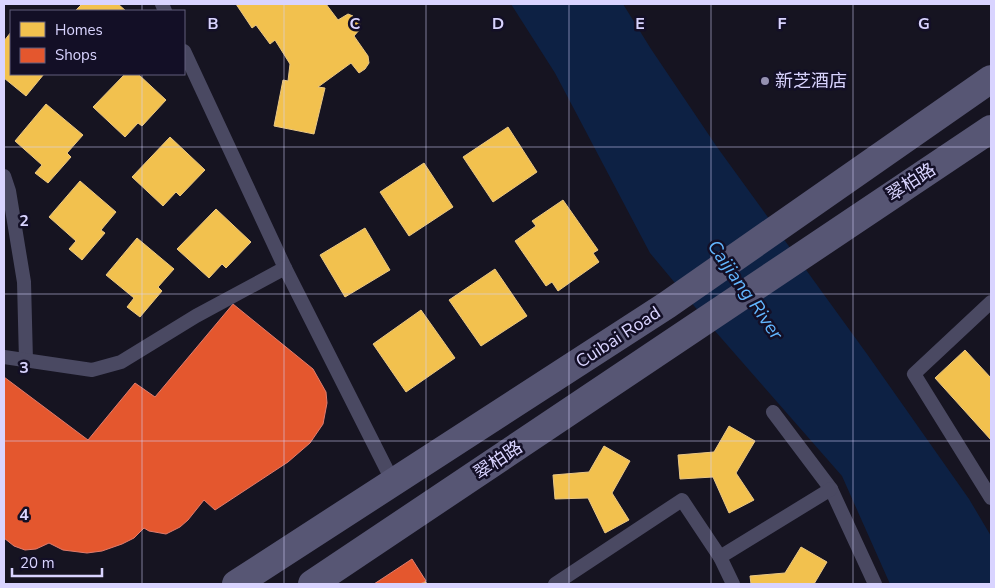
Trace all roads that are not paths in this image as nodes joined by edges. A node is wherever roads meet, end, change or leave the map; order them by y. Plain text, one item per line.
1 (185, 53) edge
2 (991, 79) edge
3 (991, 130) edge
4 (4, 176) edge
5 (831, 235) joint
6 (285, 268) junction
7 (991, 302) edge
8 (684, 334) joint
9 (4, 357) edge
10 (26, 361) junction
11 (773, 412) dead end
12 (394, 482) junction
13 (831, 489) junction
14 (991, 498) edge
15 (720, 557) junction
16 (236, 584) edge
17 (312, 584) edge
18 (555, 584) edge
19 (733, 584) edge
20 (875, 584) edge

1 - 6 lane
2 - 12 main road, Cuibai Road
3 - 5 main road, 翠柏路
4 - 10 lane
5 - 8 main road, Cuibai Road
6 - 10 lane
6 - 12 lane
7 - 14 lane
8 - 17 main road, 翠柏路
9 - 10 lane
11 - 13 lane
12 - 16 main road, Cuibai Road
13 - 15 lane
13 - 20 lane
15 - 18 lane
15 - 19 lane

